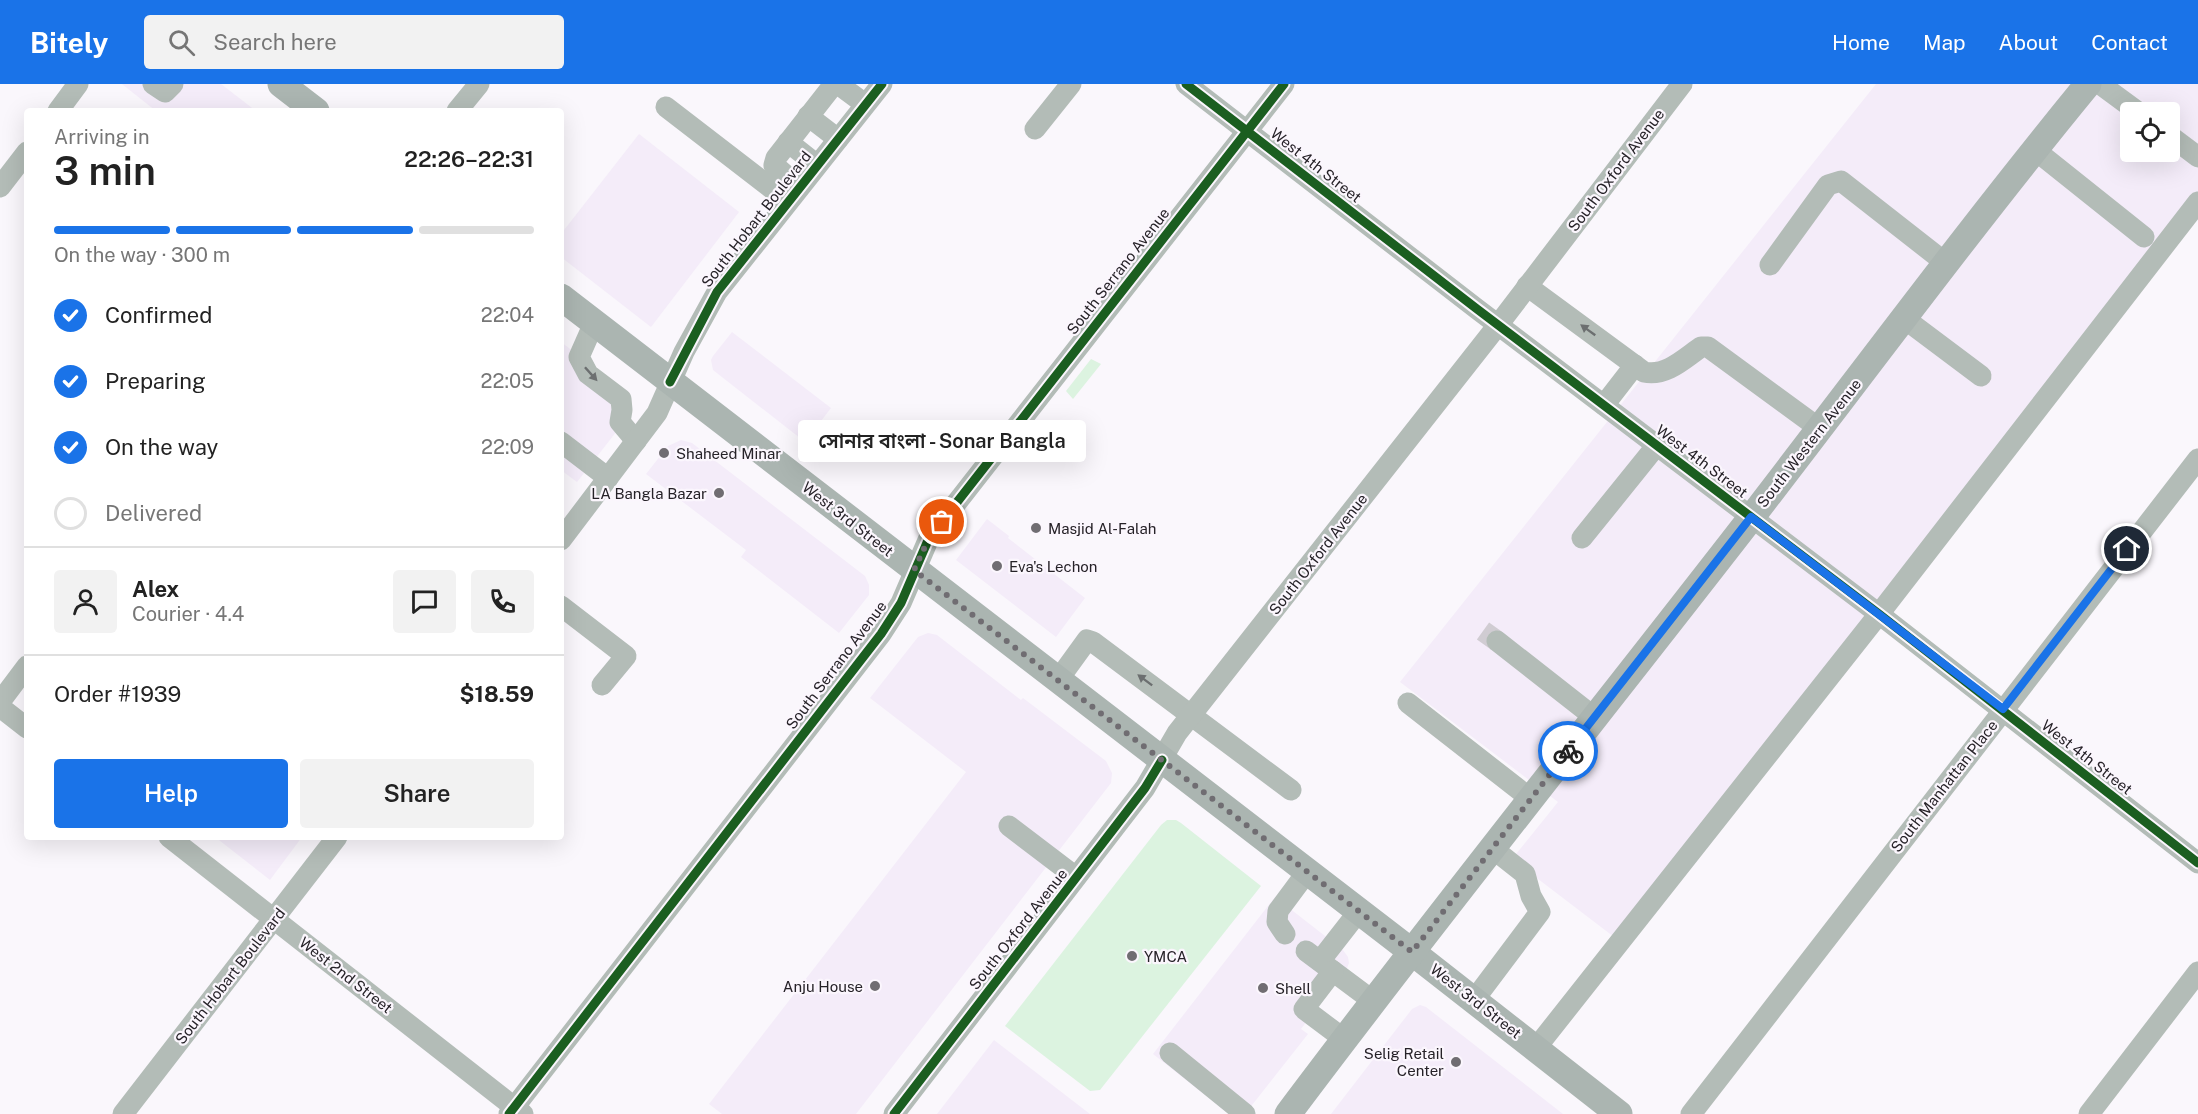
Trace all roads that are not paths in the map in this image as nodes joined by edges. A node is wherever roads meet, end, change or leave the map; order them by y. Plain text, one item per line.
1 (78, 84) edge
2 (153, 84) edge
3 (173, 84) edge
4 (281, 84) edge
5 (479, 84) edge
6 (836, 84) edge
7 (882, 84) edge
8 (1071, 84) edge
9 (1186, 84) edge
10 (1284, 84) edge
11 (1682, 84) edge
12 (2088, 84) edge
13 (2100, 84) edge
14 (2124, 102) edge
15 (865, 104) junction
16 (666, 107) dead end
17 (60, 108) edge
18 (312, 108) edge
19 (459, 108) edge
20 (808, 116) junction
21 (1035, 129) dead end
22 (1247, 131) junction
23 (838, 139) junction
24 (788, 142) junction
25 (2180, 143) edge
26 (2035, 150) junction
27 (24, 156) edge
28 (2198, 157) edge
29 (817, 165) junction
30 (0, 187) edge
31 (794, 194) junction
32 (2198, 202) edge
33 (2144, 237) dead end
34 (1947, 264) junction
35 (1770, 265) dead end
36 (1527, 286) junction
37 (564, 299) edge
38 (1905, 319) junction
39 (594, 323) junction
40 (1498, 325) junction
41 (1635, 365) junction
42 (1981, 376) dead end
43 (670, 382) junction
44 (1604, 405) junction
45 (1820, 429) junction
46 (636, 441) junction
47 (564, 444) edge
48 (1657, 445) junction
49 (2198, 459) edge
50 (608, 478) junction
51 (1751, 517) junction
52 (564, 536) edge
53 (1582, 538) dead end
54 (914, 570) junction
55 (564, 608) edge
56 (1879, 614) junction
57 (1497, 641) tunnel mouth
58 (24, 670) edge
59 (1058, 680) junction
60 (602, 685) dead end
61 (0, 702) edge
62 (1408, 703) dead end
63 (0, 707) edge
64 (2003, 709) junction
65 (1191, 715) junction
66 (1594, 717) junction
67 (24, 726) edge
68 (1161, 760) junction
69 (1292, 790) dead end
70 (1531, 799) junction
71 (1009, 826) dead end
72 (173, 840) edge
73 (335, 840) edge
74 (1492, 849) junction
75 (2198, 863) edge
76 (1307, 872) junction
77 (1076, 877) junction
78 (1359, 911) junction
79 (275, 919) junction
80 (1285, 934) dead end
81 (1412, 952) junction
82 (1320, 961) junction
83 (2198, 972) edge
84 (1474, 1000) junction
85 (1374, 1001) junction
86 (1344, 1039) junction
87 (1536, 1048) junction
88 (1170, 1053) dead end
89 (515, 1112) edge
90 (123, 1114) edge
91 (894, 1114) edge
92 (1245, 1114) edge
93 (1288, 1114) edge
94 (1619, 1114) edge
95 (1691, 1114) edge
96 (2089, 1114) edge

1 - 17 street
2 - 3 street
4 - 18 main road
5 - 19 street
6 - 15 street
6 - 20 street
7 - 15 street, South Hobart Boulevard
8 - 21 street
9 - 22 street, West 4th Street
10 - 22 street, South Serrano Avenue
11 - 36 street, South Oxford Avenue
12 - 26 main road, South Western Avenue
13 - 14 street
15 - 23 street, South Hobart Boulevard
16 - 31 street
20 - 23 street
20 - 24 street
22 - 40 street, West 4th Street
22 - 54 street, South Serrano Avenue
23 - 29 street, South Hobart Boulevard
24 - 29 street
24 - 31 street
25 - 28 street
26 - 33 street
26 - 34 main road, South Western Avenue
27 - 30 street
29 - 31 street, South Hobart Boulevard
31 - 43 street, South Hobart Boulevard
32 - 56 street
34 - 35 street
34 - 38 main road, South Western Avenue
36 - 40 street, South Oxford Avenue
41 -> 36 street
37 - 39 main road, West 3rd Street
38 - 42 street
38 - 45 main road, South Western Avenue
39 - 43 main road, West 3rd Street
39 -> 46 street
40 - 44 street, West 4th Street
40 - 65 street, South Oxford Avenue
41 - 44 street
41 - 45 street
43 - 46 street, South Hobart Boulevard
43 - 54 main road, West 3rd Street
44 - 48 street, West 4th Street
45 - 51 main road, South Western Avenue
46 - 50 street, South Hobart Boulevard
47 - 50 street
48 - 51 street, West 4th Street
48 - 53 street
49 - 64 street, South Manhattan Place
50 - 52 street, South Hobart Boulevard
51 - 56 street, West 4th Street
51 - 66 main road, South Western Avenue
54 - 59 main road, West 3rd Street
54 - 89 street, South Serrano Avenue
55 - 60 street
56 - 64 street, West 4th Street
56 - 87 street
57 - 66 street
58 - 61 street
65 -> 59 street
59 - 68 main road, West 3rd Street
62 - 70 street
63 - 67 street
64 - 75 street, West 4th Street
64 - 95 street, South Manhattan Place
65 - 68 street, South Oxford Avenue
65 - 69 street
66 - 70 main road, South Western Avenue
68 - 76 main road, West 3rd Street
68 - 77 street, South Oxford Avenue
70 - 74 main road, South Western Avenue
71 - 77 street
72 - 79 street, West 2nd Street
73 - 79 street, South Hobart Boulevard
74 - 81 main road, South Western Avenue
74 - 84 street
76 - 78 main road, West 3rd Street
76 - 80 street
77 - 91 street, South Oxford Avenue
78 - 81 main road, West 3rd Street
78 - 82 street
79 - 89 street, West 2nd Street
79 - 90 street, South Hobart Boulevard
81 - 84 main road, West 3rd Street
81 - 85 main road, South Western Avenue
82 - 85 street
82 - 86 street
83 - 96 street
84 - 87 main road, West 3rd Street
85 - 86 main road, South Western Avenue
86 - 93 main road, South Western Avenue
87 - 94 main road, West 3rd Street
88 - 92 street

